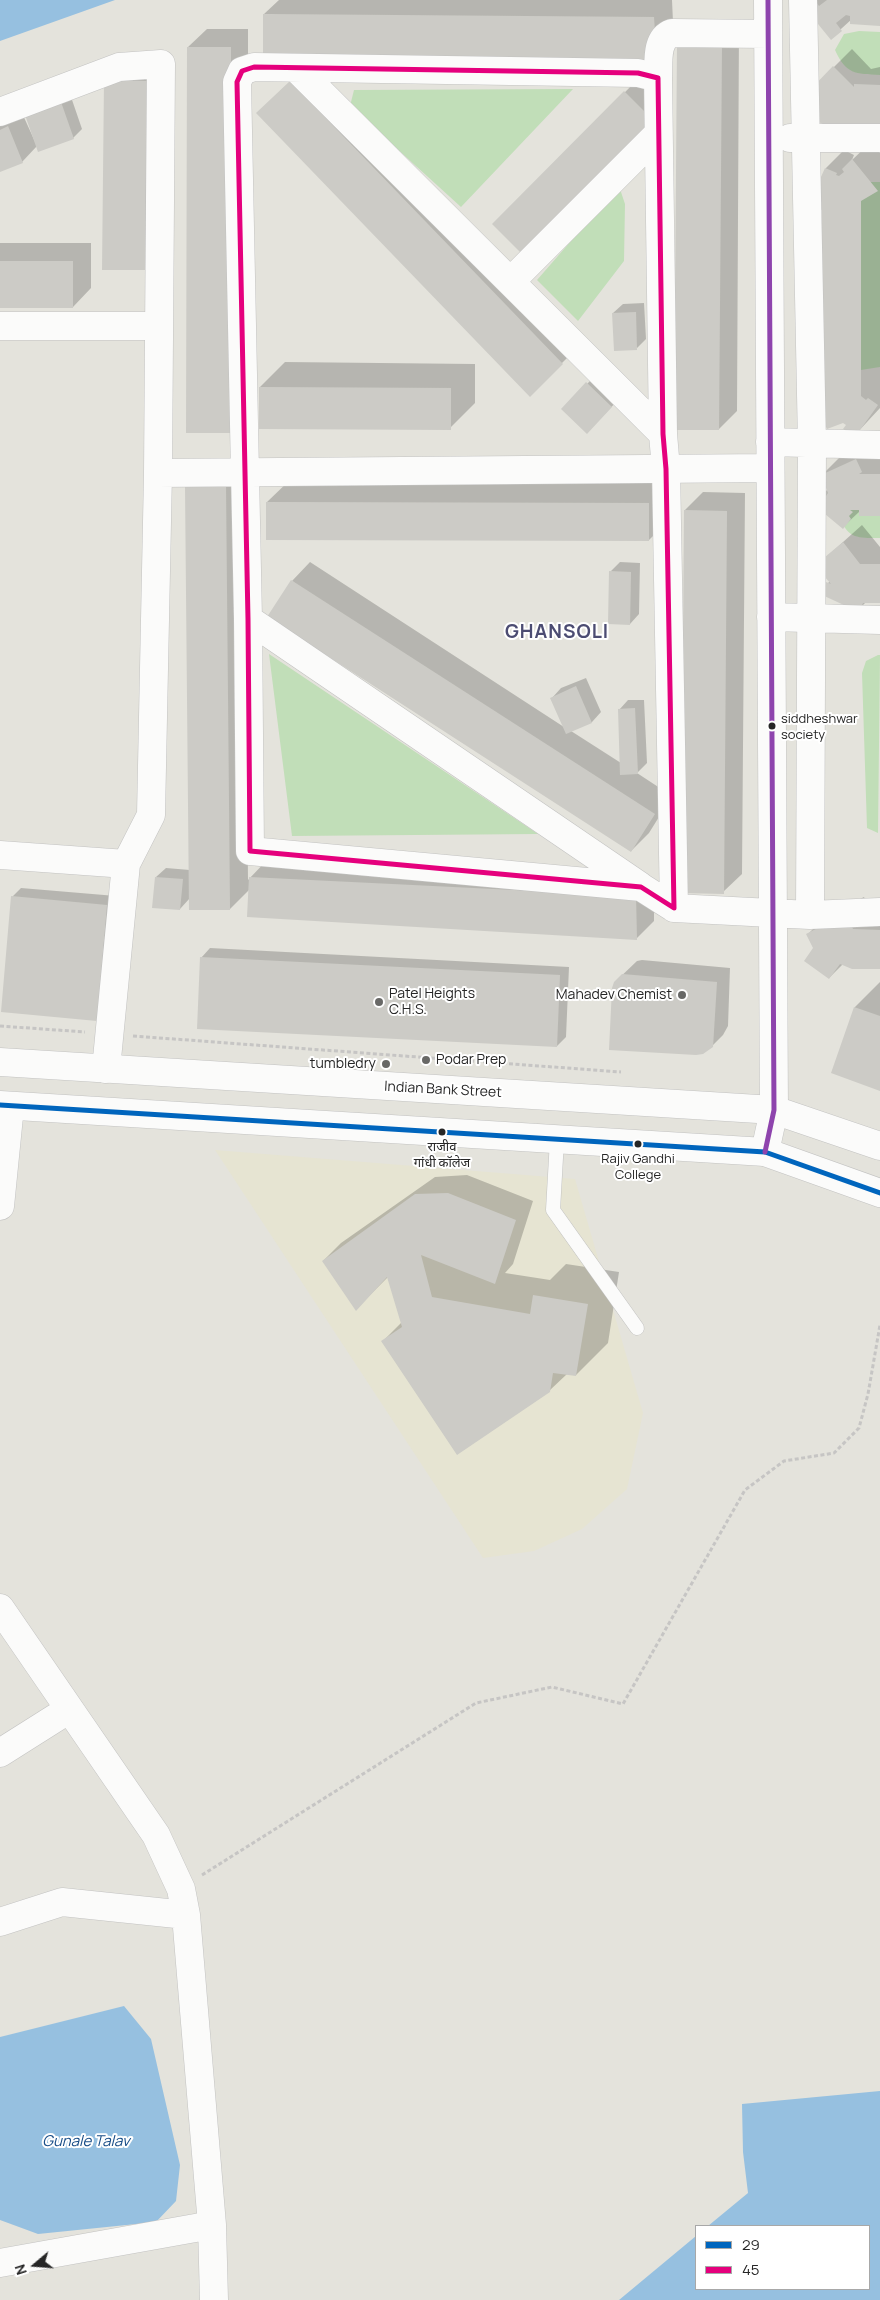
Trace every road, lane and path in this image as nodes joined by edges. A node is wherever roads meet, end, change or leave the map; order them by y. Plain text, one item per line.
1 (768, 0) edge
2 (803, 0) edge
3 (768, 34) junction
4 (296, 68) junction
5 (658, 78) junction
6 (0, 112) edge
7 (658, 134) junction
8 (807, 137) junction
9 (768, 138) junction
10 (880, 138) edge
11 (511, 281) junction
12 (0, 326) edge
13 (159, 326) junction
14 (663, 434) junction
15 (812, 443) junction
16 (880, 445) edge
17 (770, 455) junction
18 (666, 469) junction
19 (245, 472) junction
20 (158, 473) junction
21 (771, 617) junction
22 (248, 619) junction
23 (810, 620) junction
24 (880, 620) edge
25 (0, 855) edge
26 (126, 864) junction
27 (641, 887) junction
28 (674, 908) junction
29 (880, 912) edge
30 (773, 913) junction
31 (810, 915) junction
32 (0, 1026) edge
33 (89, 1032) dead end
34 (129, 1035) dead end
35 (0, 1062) edge
36 (106, 1069) junction
37 (625, 1073) dead end
38 (5, 1106) edge
39 (774, 1110) junction
40 (557, 1140) junction
41 (880, 1146) edge
42 (765, 1152) junction
43 (880, 1193) edge
44 (0, 1206) edge
45 (880, 1325) edge
46 (637, 1328) dead end
47 (0, 1608) edge
48 (68, 1710) junction
49 (0, 1753) edge
50 (183, 1902) junction
51 (0, 1922) edge
52 (212, 2225) junction
53 (0, 2263) edge
54 (214, 2300) edge

1 - 3 street
2 - 8 street
3 - 5 street
3 - 9 street
4 - 5 street
4 - 11 street
4 - 19 street
5 - 7 street
6 - 13 street
7 - 11 street
7 - 14 street
8 - 9 street
8 - 10 street
8 - 15 street
9 - 17 street
11 - 14 street
12 - 13 street
13 - 20 street
14 - 18 street
15 - 16 street
15 - 17 street
15 - 23 street
17 - 18 street
17 - 21 street
18 - 19 street
18 - 28 street
19 - 20 street
19 - 22 street
20 - 26 street
21 - 23 street
21 - 30 street
22 - 27 street
22 - 27 street
23 - 24 street
23 - 31 street
25 - 26 street
26 - 36 street
27 - 28 street
28 - 30 street
29 - 31 street
30 - 31 street
30 - 39 street
32 - 33 path
34 - 37 path
35 - 36 street, Indian Bank Street
36 - 39 street, Indian Bank Street
38 - 40 street
38 - 44 street
39 - 41 street, Indian Bank Street
39 - 42 street
40 - 42 street
40 - 46 lane
42 - 43 street
45 - 50 path
47 - 48 street
48 - 49 street
48 - 50 street
50 - 51 street
50 - 52 street
52 - 53 street
52 - 54 street

